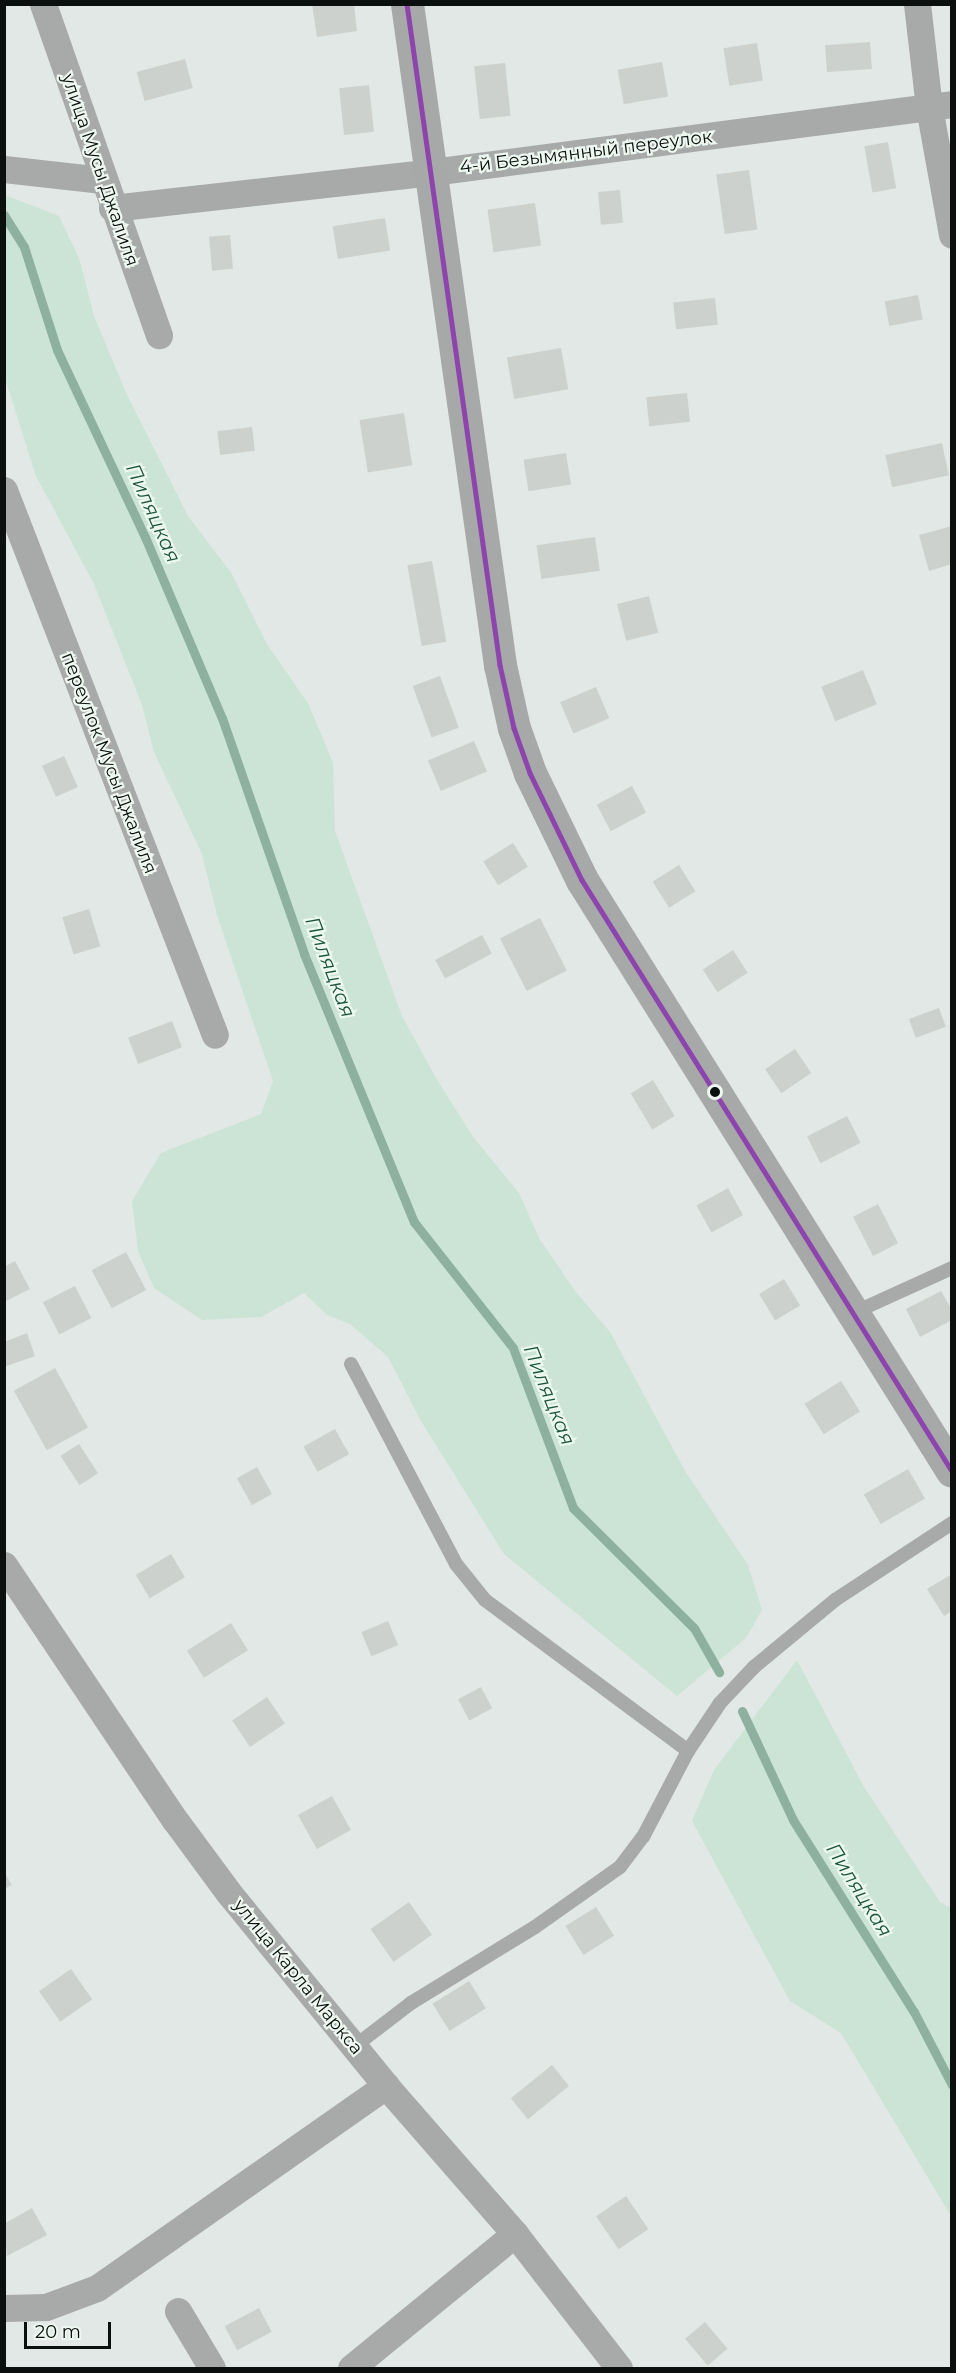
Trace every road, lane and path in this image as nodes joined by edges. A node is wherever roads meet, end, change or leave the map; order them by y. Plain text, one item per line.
1 (43, 4) edge
2 (407, 4) edge
3 (917, 4) edge
4 (940, 105) edge
5 (4, 170) edge
6 (432, 172) junction
7 (102, 180) junction
8 (112, 208) junction
9 (951, 235) edge
10 (159, 335) dead end
11 (4, 490) edge
12 (215, 1035) dead end
13 (951, 1268) edge
14 (853, 1313) junction
15 (351, 1364) dead end
16 (951, 1471) edge
17 (951, 1523) edge
18 (7, 1574) edge
19 (688, 1752) junction
20 (355, 2046) junction
21 (386, 2086) junction
22 (515, 2234) junction
23 (5, 2308) edge
24 (178, 2311) dead end
25 (212, 2368) edge
26 (351, 2368) edge
27 (619, 2368) edge

1 - 7 street, улица Мусы Джалиля
2 - 6 street
3 - 4 street
4 - 6 street, 4-й Безымянный переулок
4 - 9 street
5 - 7 street
6 - 8 street, 4-й Безымянный переулок
6 - 14 street
7 - 8 street, улица Мусы Джалиля
8 - 10 street, улица Мусы Джалиля
11 - 12 street, переулок Мусы Джалиля
13 - 14 lane
14 - 16 street
15 - 19 lane
17 - 19 lane
18 - 20 street, улица Карла Маркса
19 - 20 lane
20 - 21 street, улица Карла Маркса
21 - 22 street, улица Карла Маркса
21 - 23 street
22 - 26 street
22 - 27 street, улица Карла Маркса
24 - 25 street

